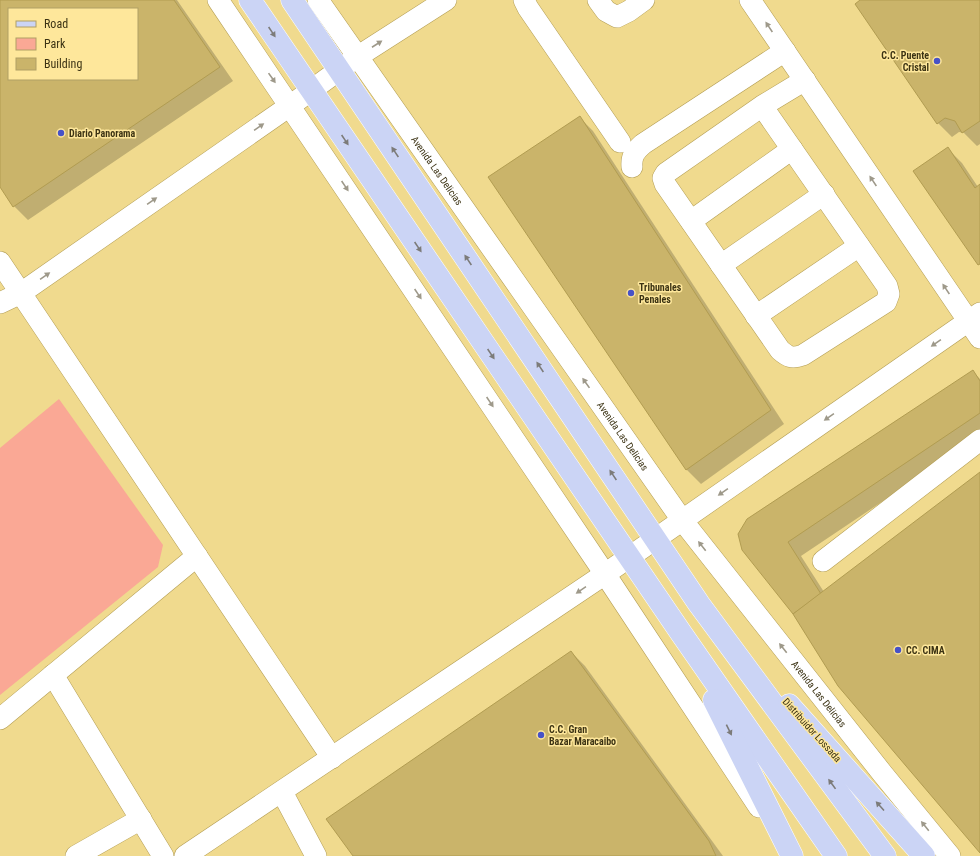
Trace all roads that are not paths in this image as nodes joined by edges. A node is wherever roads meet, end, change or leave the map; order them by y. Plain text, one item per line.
1 (218, 0) edge
2 (250, 0) edge
3 (292, 0) edge
4 (318, 0) edge
5 (446, 0) edge
6 (524, 0) edge
7 (598, 0) edge
8 (644, 0) edge
9 (750, 0) edge
10 (785, 51) junction
11 (348, 63) junction
12 (804, 80) junction
13 (311, 90) junction
14 (291, 105) junction
15 (762, 106) junction
16 (620, 142) dead end
17 (792, 149) junction
18 (632, 167) dead end
19 (824, 194) junction
20 (691, 222) junction
21 (859, 246) junction
22 (0, 262) edge
23 (721, 265) junction
24 (21, 293) junction
25 (0, 303) edge
26 (756, 316) junction
27 (974, 317) edge
28 (980, 338) edge
29 (980, 440) edge
30 (682, 520) junction
31 (656, 538) junction
32 (197, 556) junction
33 (630, 557) junction
34 (823, 561) dead end
35 (606, 574) junction
36 (699, 604) junction
37 (681, 633) junction
38 (53, 675) junction
39 (0, 719) edge
40 (332, 758) junction
41 (282, 792) junction
42 (141, 820) junction
43 (76, 856) edge
44 (163, 856) edge
45 (185, 856) edge
46 (316, 856) edge
47 (791, 856) edge
48 (836, 856) edge
49 (886, 856) edge
50 (924, 856) edge
51 (950, 856) edge

1 -> 14 street
2 -> 13 main road
3 - 11 main road, Avenida Las Delicias
4 - 11 street, Avenida Las Delicias
11 -> 5 street
6 - 16 street
7 - 8 street
10 -> 9 street
10 - 12 street
10 - 18 street
11 - 13 street
30 -> 11 street, Avenida Las Delicias
31 -> 11 main road, Avenida Las Delicias
12 - 15 street
27 -> 12 street
13 - 14 street
13 -> 33 main road
24 -> 14 street
14 -> 35 street
15 - 17 street
15 - 20 street
17 - 19 street
17 - 20 street
19 - 21 street
19 - 23 street
20 - 23 street
21 - 26 street
21 - 26 street
22 - 24 street
23 - 26 street
24 - 25 street
24 - 32 street
27 - 28 street
27 -> 30 street
29 - 34 street
30 - 31 street
51 -> 30 street, Avenida Las Delicias
31 - 33 street
31 - 36 main road, Avenida Las Delicias
32 - 38 street
32 - 40 street
33 - 35 street
33 - 37 main road
35 -> 40 street
35 - 47 street
49 -> 36 main road, Avenida Las Delicias
50 -> 36 main road, Distribuidor Lossada
37 -> 47 main road
37 - 48 main road
38 - 39 street
38 - 42 street
40 - 41 street
41 - 45 street
41 - 46 street
42 - 43 street
42 - 44 street

